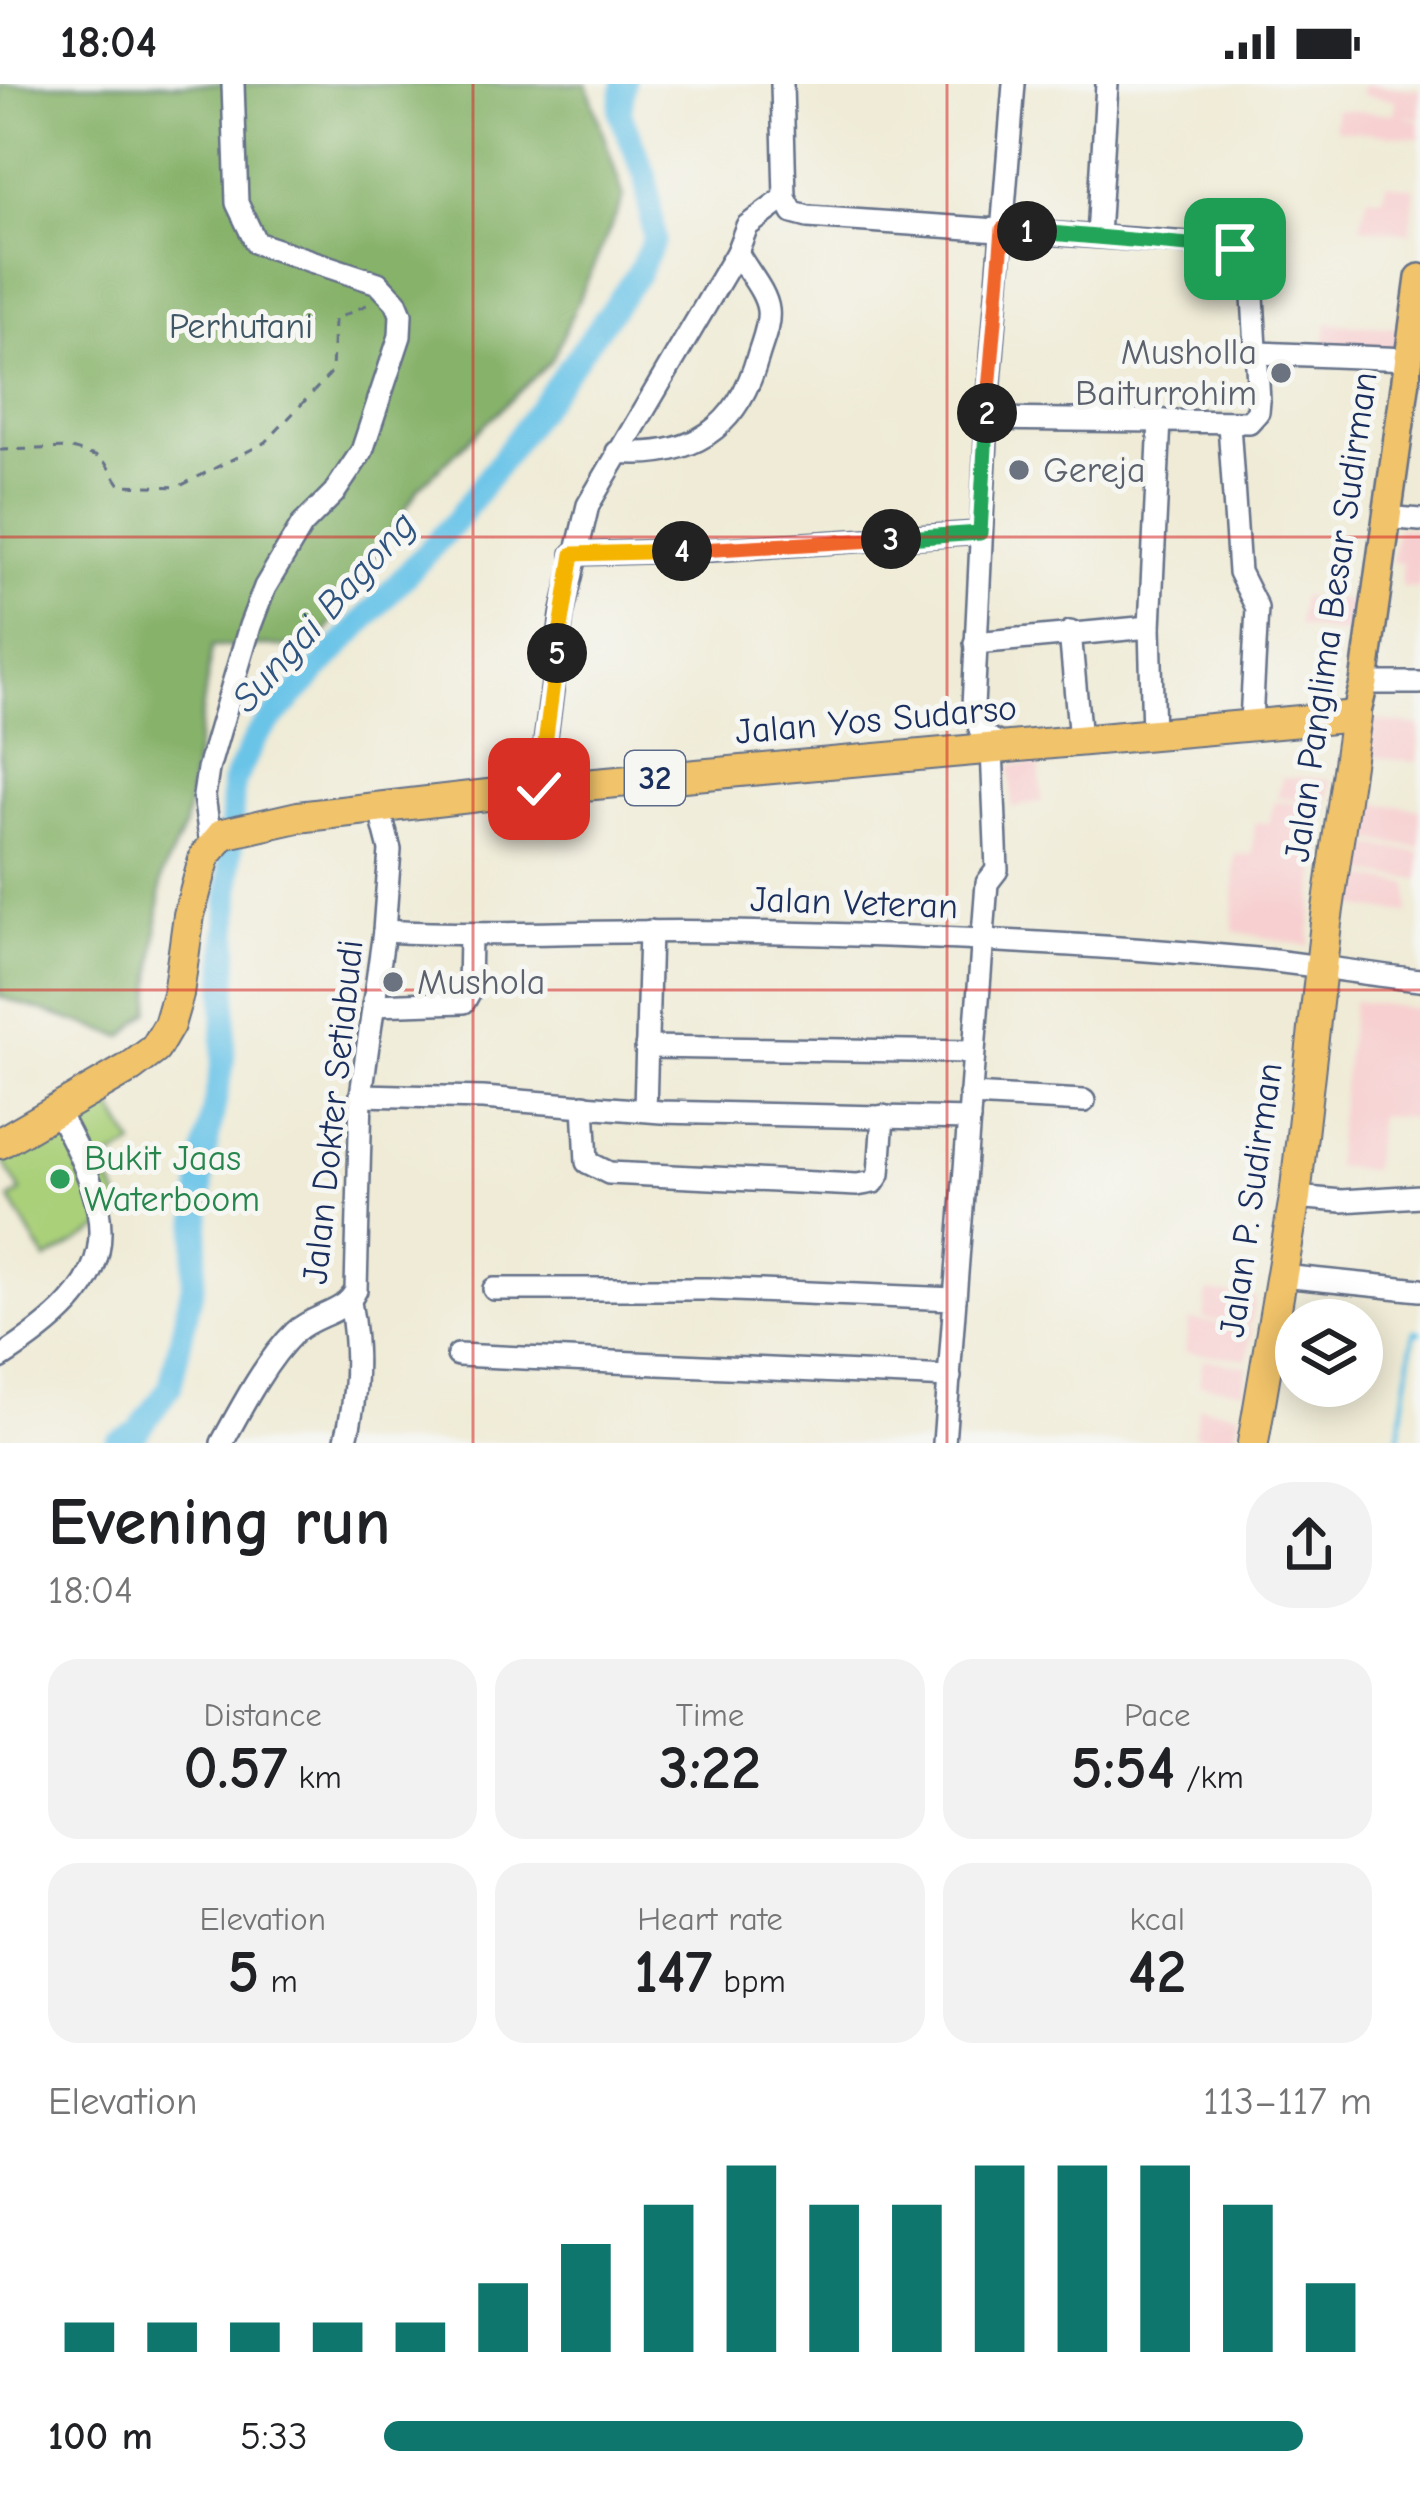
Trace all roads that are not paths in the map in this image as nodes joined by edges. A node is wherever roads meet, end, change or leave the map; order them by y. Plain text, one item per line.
1 (233, 84) edge
2 (782, 84) edge
3 (1014, 84) edge
4 (1108, 84) edge
5 (785, 198) junction
6 (1003, 229) junction
7 (1098, 236) junction
8 (737, 253) junction
9 (1420, 278) edge
10 (1257, 353) junction
11 (1408, 359) junction
12 (1412, 388) edge
13 (987, 419) junction
14 (1160, 420) junction
15 (1229, 424) junction
16 (617, 452) junction
17 (1386, 518) junction
18 (1420, 520) edge
19 (980, 533) junction
20 (573, 554) junction
21 (1150, 627) junction
22 (1070, 632) junction
23 (975, 643) junction
24 (1364, 682) junction
25 (1420, 683) edge
26 (973, 707) junction
27 (1251, 722) junction
28 (1354, 729) junction
29 (1153, 734) junction
30 (1080, 740) junction
31 (1001, 748) junction
32 (932, 754) junction
33 (539, 789) junction
34 (380, 807) junction
35 (217, 839) junction
36 (384, 931) junction
37 (650, 931) junction
38 (470, 934) junction
39 (982, 941) junction
40 (1320, 968) junction
41 (1420, 980) edge
42 (373, 1005) junction
43 (646, 1047) junction
44 (973, 1052) junction
45 (362, 1095) junction
46 (970, 1095) junction
47 (1084, 1101) dead end
48 (584, 1106) junction
49 (57, 1111) junction
50 (645, 1111) junction
51 (883, 1116) junction
52 (969, 1119) junction
53 (0, 1143) edge
54 (1420, 1196) edge
55 (1295, 1197) junction
56 (1282, 1276) junction
57 (494, 1289) dead end
58 (1420, 1290) edge
59 (955, 1299) junction
60 (350, 1302) junction
61 (458, 1355) dead end
62 (0, 1358) edge
63 (950, 1377) junction
64 (222, 1443) edge
65 (345, 1443) edge
66 (944, 1443) edge
67 (1253, 1443) edge

1 - 35 street
2 - 5 street
3 - 6 street
4 - 7 street
5 - 6 street
5 - 8 street
6 - 7 street
6 - 13 street
7 - 10 street
8 - 16 street
8 - 16 street
9 - 11 main road, Jalan Panglima Besar Sudirman
10 - 11 street
10 - 15 street
11 - 12 main road, Jalan Panglima Besar Sudirman
12 - 17 main road, Jalan Panglima Besar Sudirman
13 - 14 street
13 - 19 street
14 - 15 street
14 - 21 street
15 - 27 street
16 - 20 street
17 - 18 street
17 - 24 main road, Jalan Panglima Besar Sudirman
19 - 20 street
19 - 23 street
20 - 33 street
21 - 22 street
21 - 29 street
22 - 23 street
22 - 30 street
23 - 26 street
24 - 25 street
24 - 28 main road, Jalan Panglima Besar Sudirman
26 - 31 street
26 - 32 street
27 - 28 highway, Jalan Yos Sudarso / 32
27 - 29 highway, Jalan Yos Sudarso / 32
28 - 40 highway, Jalan Panglima Besar Sudirman
29 - 30 highway, Jalan Yos Sudarso / 32
30 - 31 highway, Jalan Yos Sudarso / 32
31 - 32 highway, Jalan Yos Sudarso / 32
31 - 39 street
32 - 33 highway, Jalan Yos Sudarso / 32
33 - 34 highway, Jalan Yos Sudarso / 32
34 - 35 highway, Jalan Yos Sudarso / 32
34 - 36 street, Jalan Dokter Setiabudi
35 - 49 highway
36 - 38 street, Jalan Veteran
36 - 42 street, Jalan Dokter Setiabudi
37 - 38 street, Jalan Veteran
37 - 39 street, Jalan Veteran
37 - 43 street
38 - 42 street
39 - 40 street, Jalan Veteran
39 - 44 street
40 - 41 street, Jalan Veteran
40 - 55 highway, Jalan P. Sudirman
42 - 45 street, Jalan Dokter Setiabudi
43 - 44 street
43 - 50 street
44 - 46 street
45 - 48 street
45 - 60 street, Jalan Dokter Setiabudi
46 - 47 street
46 - 52 street
48 - 50 street
48 - 51 street
49 - 53 highway
49 - 62 street
50 - 51 street
51 - 52 street
52 - 59 street
54 - 55 street
55 - 56 highway, Jalan P. Sudirman
56 - 58 street
56 - 67 highway, Jalan P. Sudirman
57 - 59 street
59 - 63 street
60 - 64 street, Jalan Dokter Setiabudi
60 - 65 street
61 - 63 street
63 - 66 street

